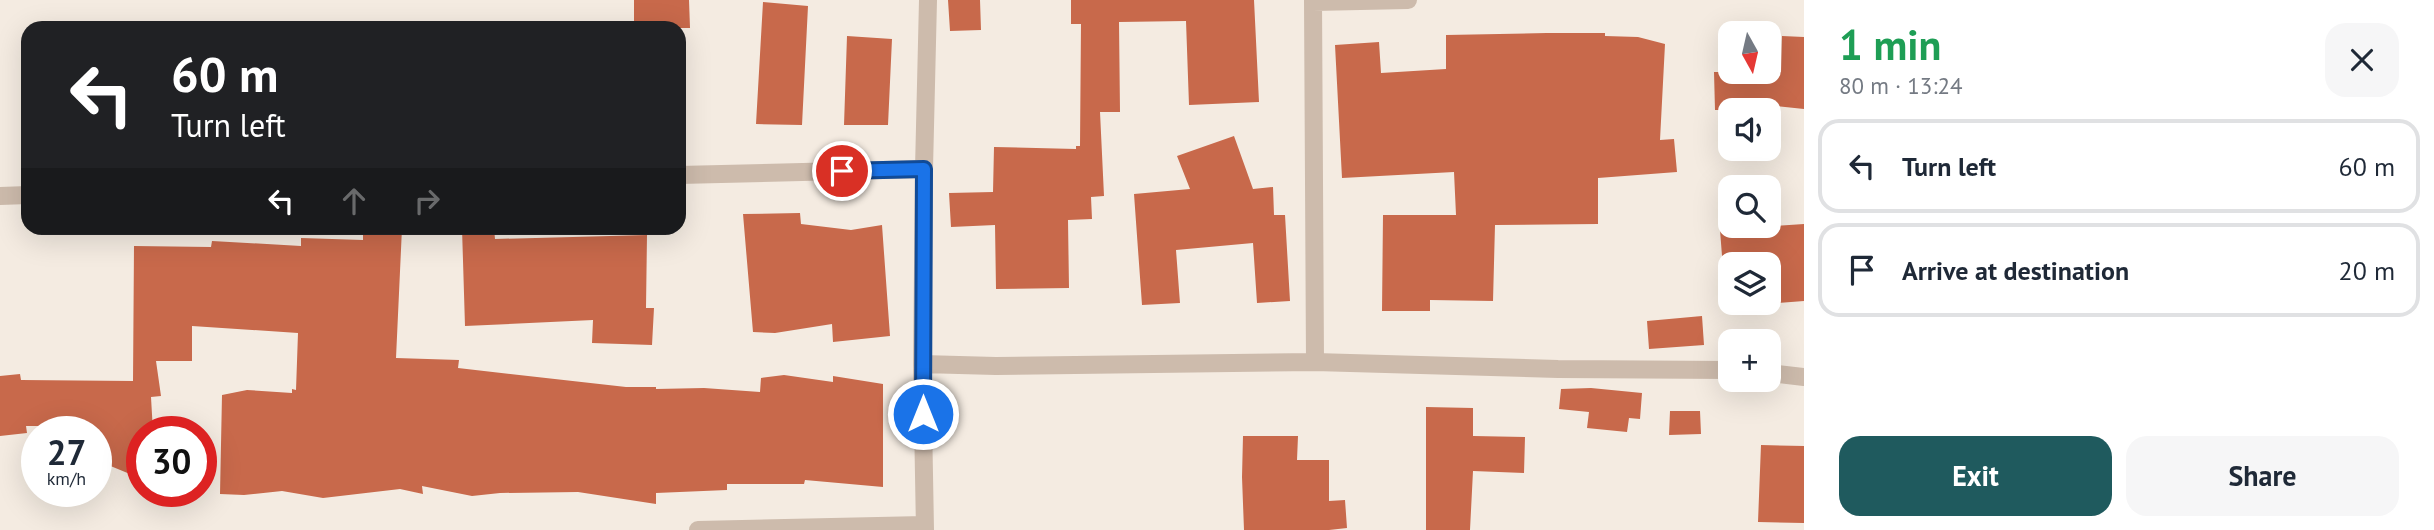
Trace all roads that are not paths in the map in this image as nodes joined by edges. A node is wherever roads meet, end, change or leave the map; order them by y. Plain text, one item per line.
1 (929, 0) edge
2 (1408, 0) edge
3 (1313, 1) edge
4 (924, 169) junction
5 (686, 175) edge
6 (21, 195) edge
7 (0, 196) edge
8 (1315, 362) junction
9 (922, 364) junction
10 (1718, 370) edge
11 (1781, 374) edge
12 (1804, 377) edge
13 (924, 528) edge
14 (698, 530) edge

1 - 4 street
2 - 3 street
3 - 8 street
4 - 5 street
4 - 9 street
6 - 7 street
8 - 9 street
8 - 10 street
9 - 13 street
11 - 12 street
13 - 14 street

